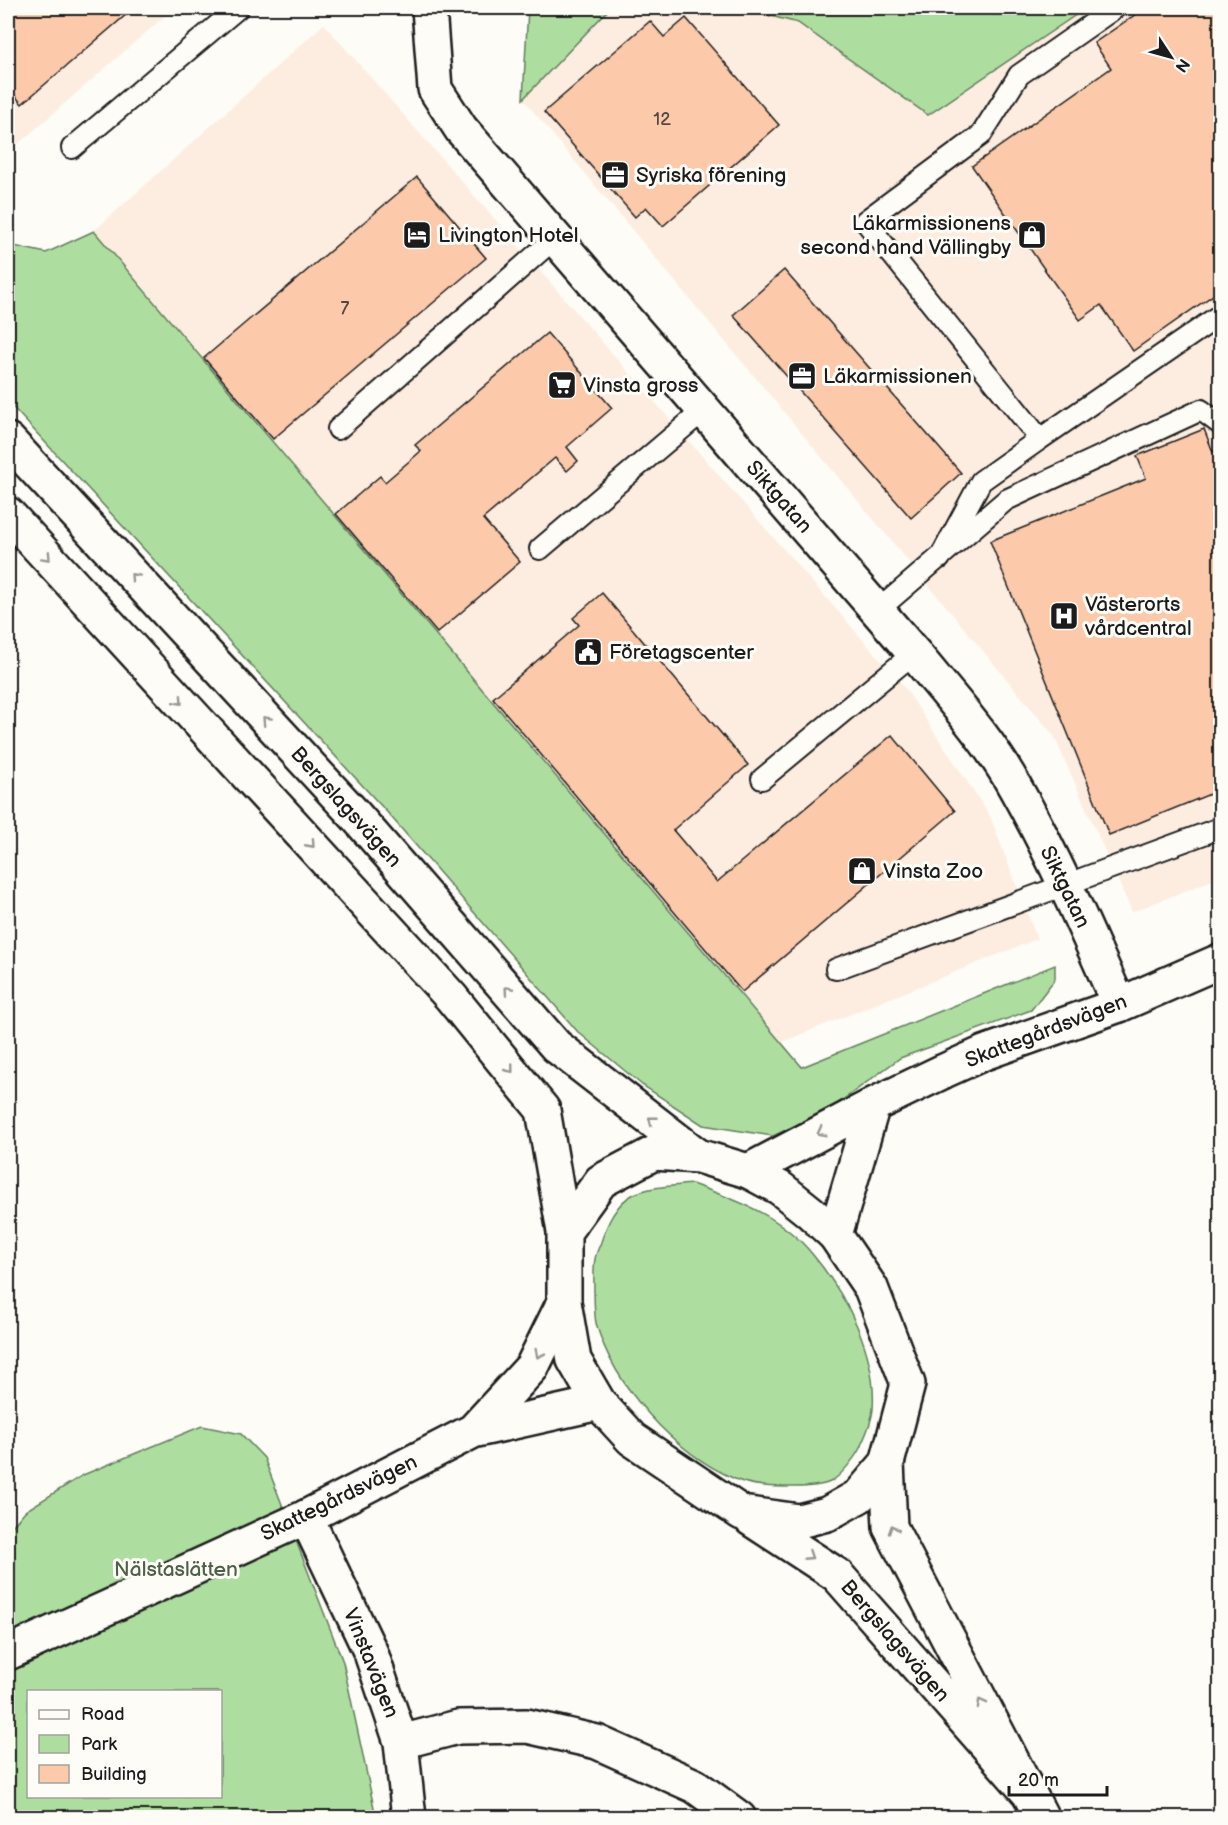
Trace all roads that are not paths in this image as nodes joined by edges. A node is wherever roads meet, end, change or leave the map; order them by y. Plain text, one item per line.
1 (238, 8) edge
2 (1115, 8) edge
3 (424, 14) edge
4 (72, 148) dead end
5 (555, 238) junction
6 (1221, 315) edge
7 (704, 410) junction
8 (1221, 424) edge
9 (338, 429) dead end
10 (1040, 439) junction
11 (8, 441) edge
12 (8, 514) edge
13 (540, 549) dead end
14 (940, 558) junction
15 (877, 611) junction
16 (914, 653) junction
17 (762, 779) dead end
18 (1221, 828) edge
19 (1065, 886) junction
20 (1221, 961) edge
21 (836, 969) dead end
22 (1119, 1005) junction
23 (873, 1105) junction
24 (698, 1156) junction
25 (748, 1171) junction
26 (564, 1232) junction
27 (835, 1235) junction
28 (564, 1302) junction
29 (599, 1403) junction
30 (473, 1431) junction
31 (887, 1463) junction
32 (742, 1513) junction
33 (306, 1516) junction
34 (8, 1653) edge
35 (401, 1742) junction
36 (1035, 1805) edge
37 (409, 1818) edge
38 (739, 1818) edge

1 - 4 lane
2 - 10 lane
3 - 5 main road, Siktgatan
5 - 7 main road, Siktgatan
5 - 9 lane
6 - 10 lane
7 - 13 lane
7 - 15 main road, Siktgatan
8 - 14 lane
10 - 14 lane
24 -> 11 main road, Bergslagsvägen
12 -> 26 main road, Bergslagsvägen
14 - 15 lane
15 - 16 main road, Siktgatan
16 - 17 lane
16 - 19 main road, Siktgatan
18 - 19 lane
19 - 21 lane
19 - 22 main road, Siktgatan
20 - 22 main road, Skattegårdsvägen
22 - 23 main road, Skattegårdsvägen
23 -> 25 main road, Skattegårdsvägen
23 - 27 main road
24 - 25 main road, Bergslagsvägen
24 - 26 main road, Bergslagsvägen
25 - 27 main road, Bergslagsvägen
26 - 28 main road, Bergslagsvägen
27 - 31 main road, Bergslagsvägen
28 - 29 main road, Bergslagsvägen
28 -> 30 main road, Skattegårdsvägen
29 - 30 main road, Skattegårdsvägen
29 - 32 main road, Bergslagsvägen
30 - 33 main road, Skattegårdsvägen
31 - 32 main road, Bergslagsvägen
36 -> 31 main road, Bergslagsvägen
32 -> 36 main road, Bergslagsvägen
33 - 34 main road, Skattegårdsvägen
33 - 35 main road, Vinstavägen
35 - 37 main road, Vinstavägen
35 - 38 main road

